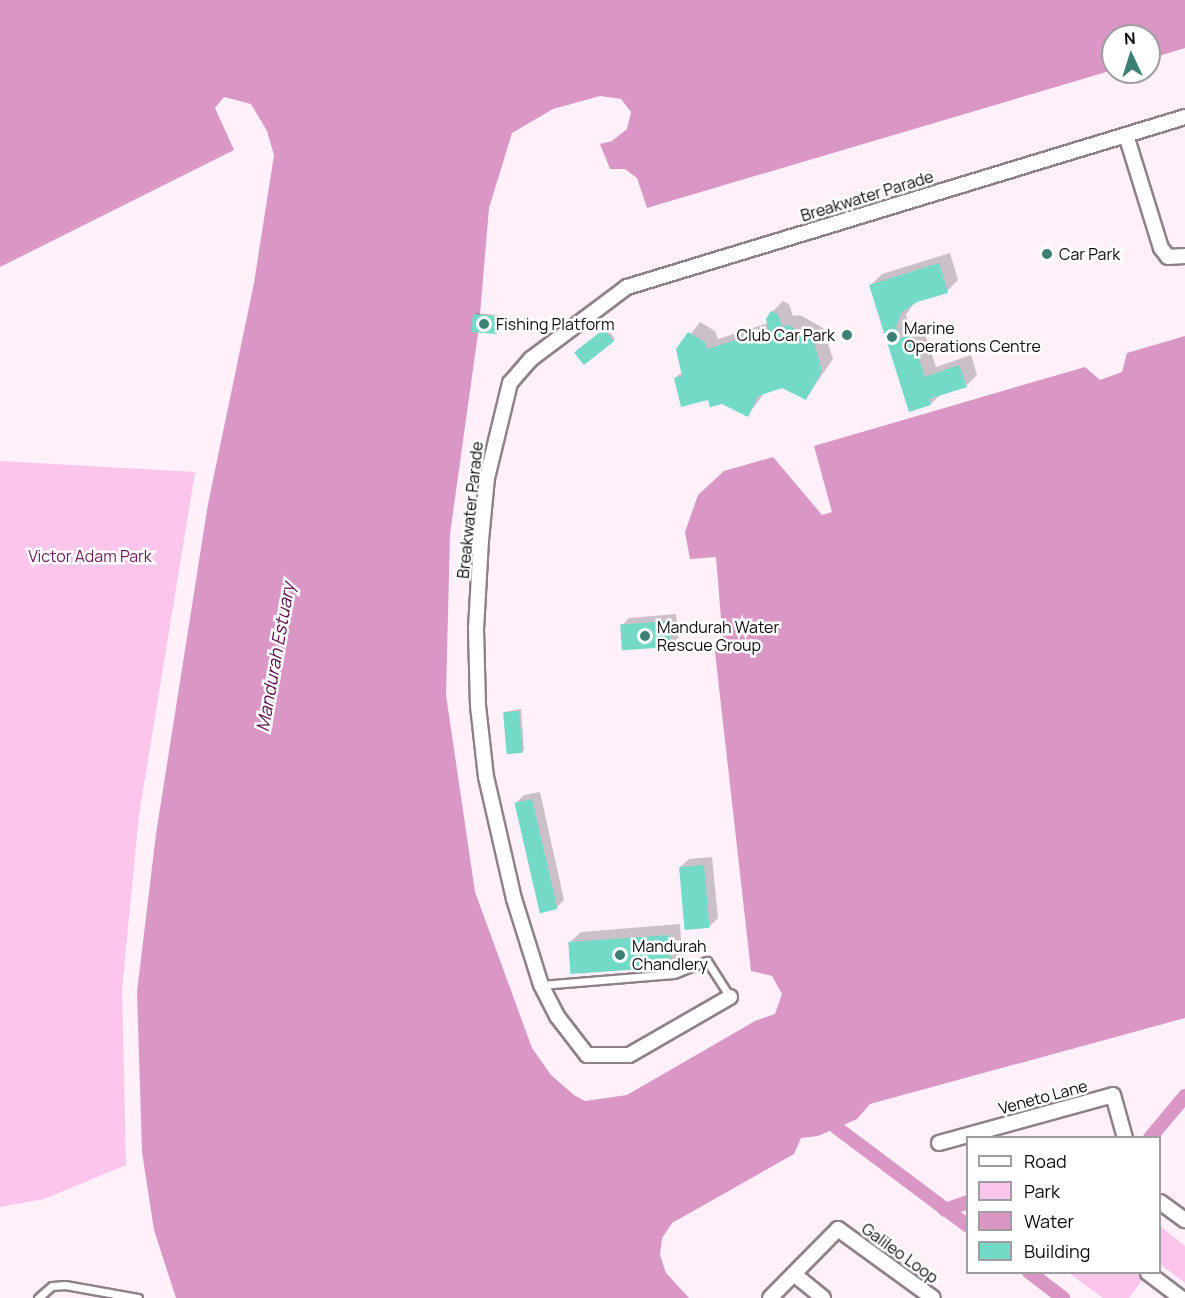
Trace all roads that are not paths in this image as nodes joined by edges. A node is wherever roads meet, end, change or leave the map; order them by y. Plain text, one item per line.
1 (1185, 117) edge
2 (1126, 135) junction
3 (1185, 256) edge
4 (541, 985) junction
5 (730, 997) joint
6 (1125, 1136) edge
7 (939, 1143) dead end
8 (1161, 1203) edge
9 (1183, 1214) edge
10 (1149, 1274) edge
11 (795, 1275) junction
12 (103, 1295) edge
13 (38, 1298) edge
14 (138, 1298) edge
15 (770, 1298) edge
16 (823, 1298) edge
17 (933, 1298) edge
18 (1181, 1298) edge

1 - 2 street, Breakwater Parade
2 - 3 street
2 - 4 street, Breakwater Parade
4 - 5 lane
4 - 5 street, Breakwater Parade
6 - 7 street, Veneto Lane
8 - 9 street
10 - 18 street
11 - 15 street, Galileo Loop
11 - 16 street
11 - 17 street, Galileo Loop
12 - 13 lane
12 - 14 lane

